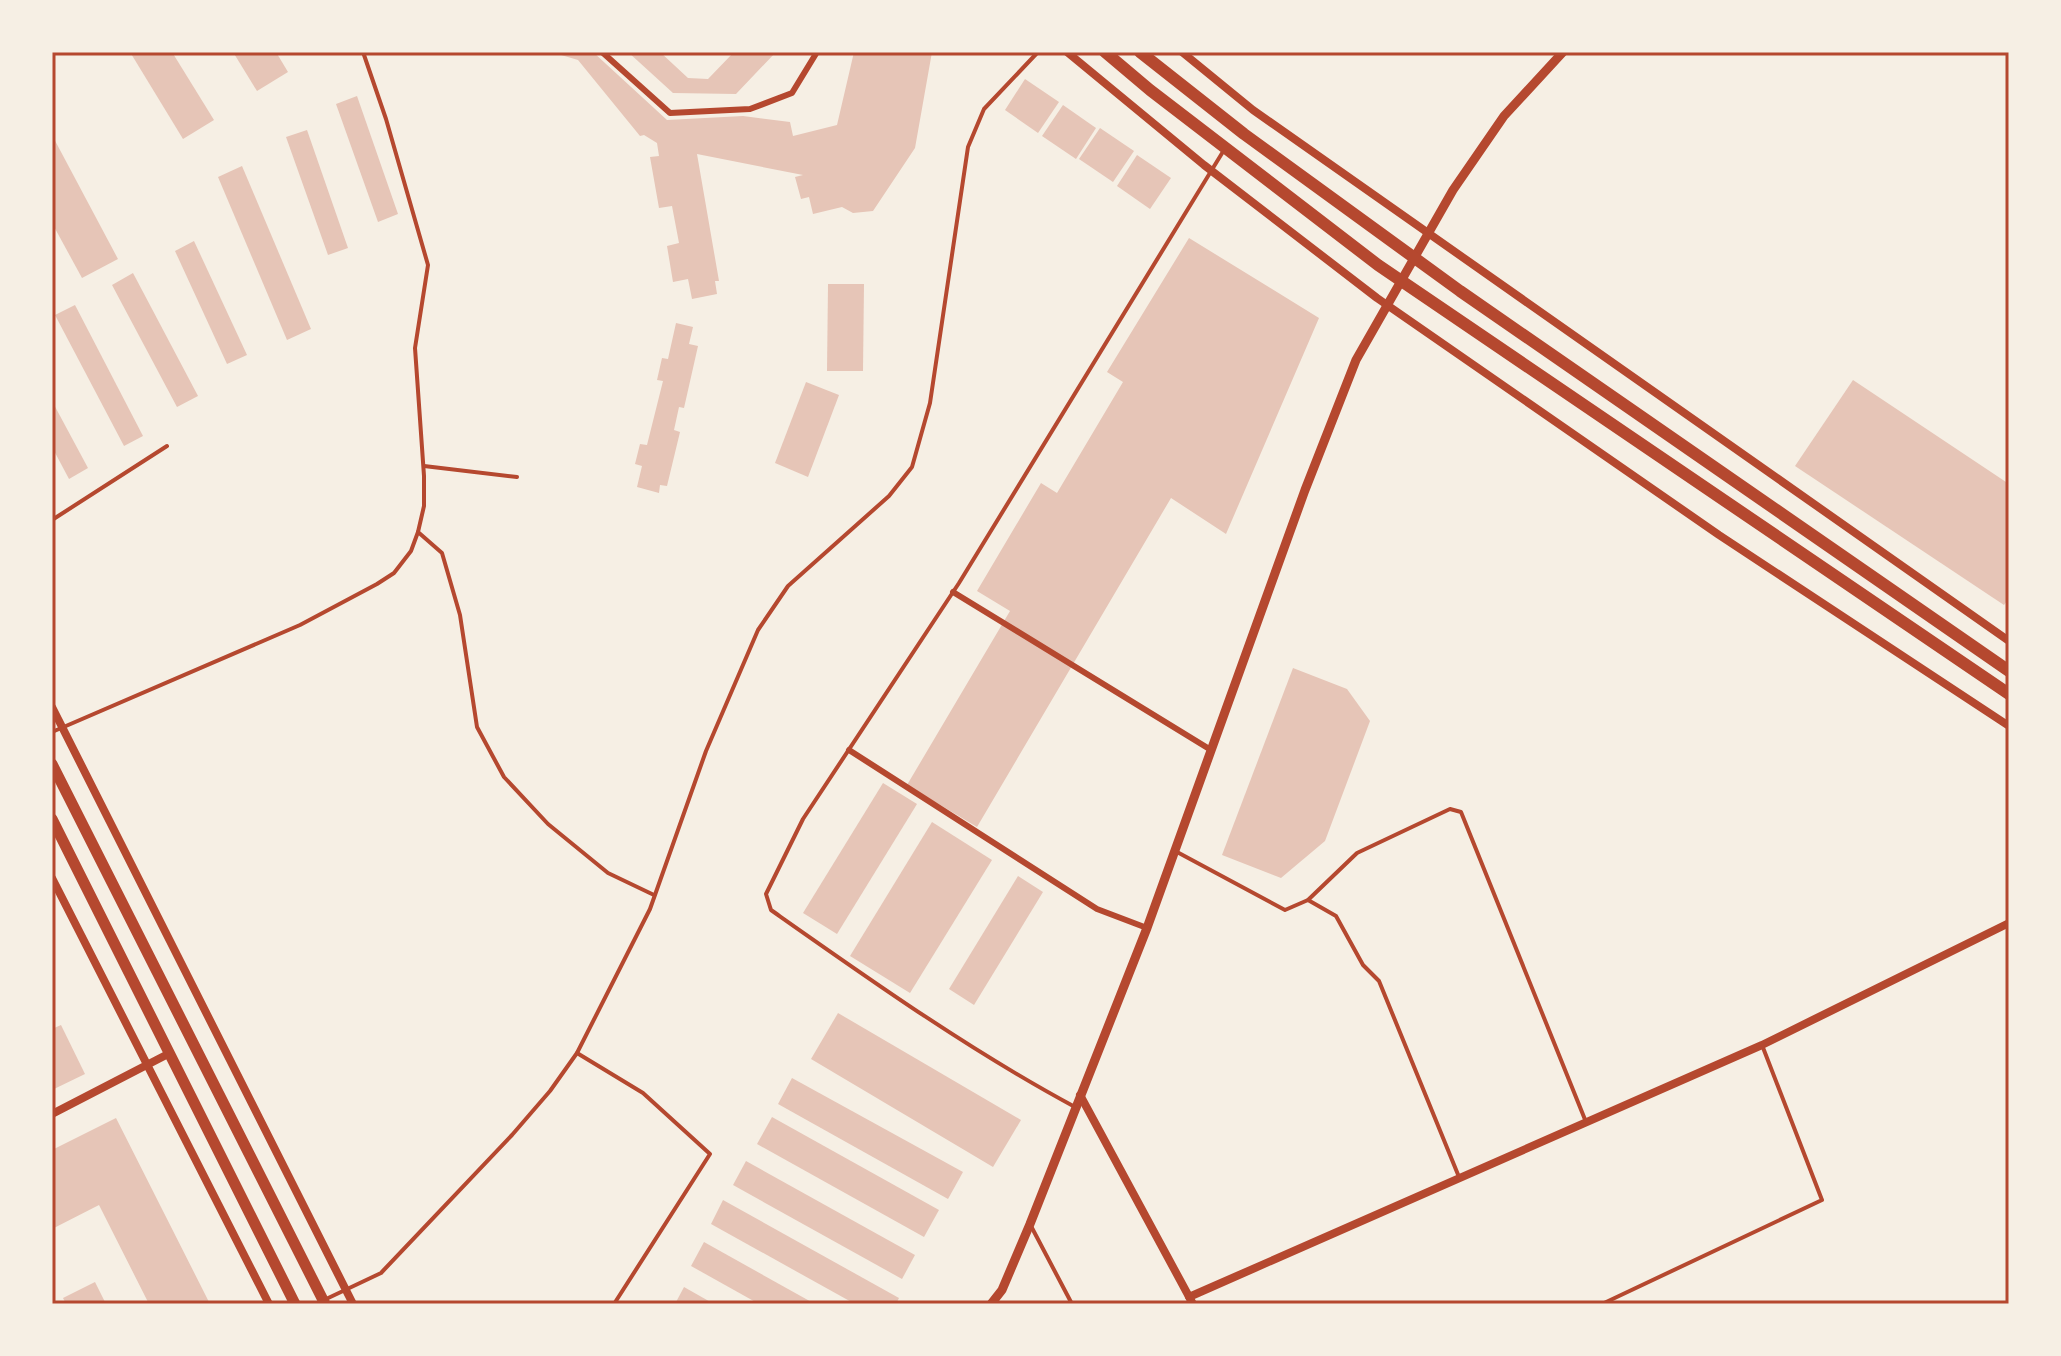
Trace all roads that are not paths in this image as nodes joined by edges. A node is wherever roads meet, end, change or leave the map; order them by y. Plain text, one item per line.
1 (363, 52) edge
2 (602, 52) edge
3 (817, 52) edge
4 (1038, 52) edge
5 (1067, 52) edge
6 (1105, 52) edge
7 (1140, 52) edge
8 (1182, 52) edge
9 (1563, 52) edge
10 (1226, 147) junction
11 (1212, 170) junction
12 (1428, 232) junction
13 (1413, 257) junction
14 (1400, 280) junction
15 (1387, 305) junction
16 (167, 446) dead end
17 (423, 466) junction
18 (517, 477) dead end
19 (52, 520) edge
20 (418, 532) junction
21 (953, 592) junction
22 (2009, 641) edge
23 (2009, 671) edge
24 (2009, 694) edge
25 (52, 707) edge
26 (2009, 726) edge
27 (62, 727) junction
28 (52, 732) edge
29 (849, 750) junction
30 (1211, 750) junction
31 (52, 764) edge
32 (52, 819) edge
33 (1175, 851) junction
34 (52, 878) edge
35 (654, 895) junction
36 (1308, 900) junction
37 (2009, 923) edge
38 (1147, 928) junction
39 (1762, 1045) junction
40 (170, 1053) junction
41 (577, 1053) junction
42 (147, 1065) junction
43 (1080, 1095) junction
44 (1075, 1107) junction
45 (52, 1114) edge
46 (1587, 1122) junction
47 (1459, 1178) junction
48 (1030, 1224) junction
49 (346, 1290) junction
50 (1191, 1300) edge
51 (324, 1302) edge
52 (269, 1304) edge
53 (295, 1304) edge
54 (353, 1304) edge
55 (614, 1304) edge
56 (991, 1304) edge
57 (1072, 1304) edge
58 (1602, 1304) edge

1 - 17 lane
2 - 3 street
4 - 35 lane
5 - 11 street
6 - 10 main road
7 - 13 main road
8 - 12 street
9 - 12 street
10 - 11 lane
10 - 14 main road
11 - 15 street
11 - 21 lane
12 - 13 street
12 - 22 street
13 - 14 street
13 - 23 main road
14 - 15 street
14 - 24 main road
15 - 26 street
15 - 30 street
16 - 19 lane
17 - 18 lane
17 - 20 lane
20 - 27 lane
20 - 35 lane
21 - 29 lane
21 - 30 street
25 - 27 street
27 - 28 lane
27 - 49 street
29 - 38 street
29 - 44 lane
30 - 33 street
31 - 51 main road
32 - 40 main road
33 - 36 lane
33 - 38 street
34 - 42 street
35 - 41 lane
36 - 46 lane
36 - 47 lane
37 - 39 street
38 - 43 street
39 - 46 street
39 - 58 lane
40 - 42 street
40 - 53 main road
41 - 49 lane
41 - 55 lane
42 - 45 street
42 - 52 street
43 - 44 street
43 - 50 street
44 - 48 street
46 - 47 street
47 - 50 street
48 - 56 street
48 - 57 lane
49 - 51 lane
49 - 54 street

